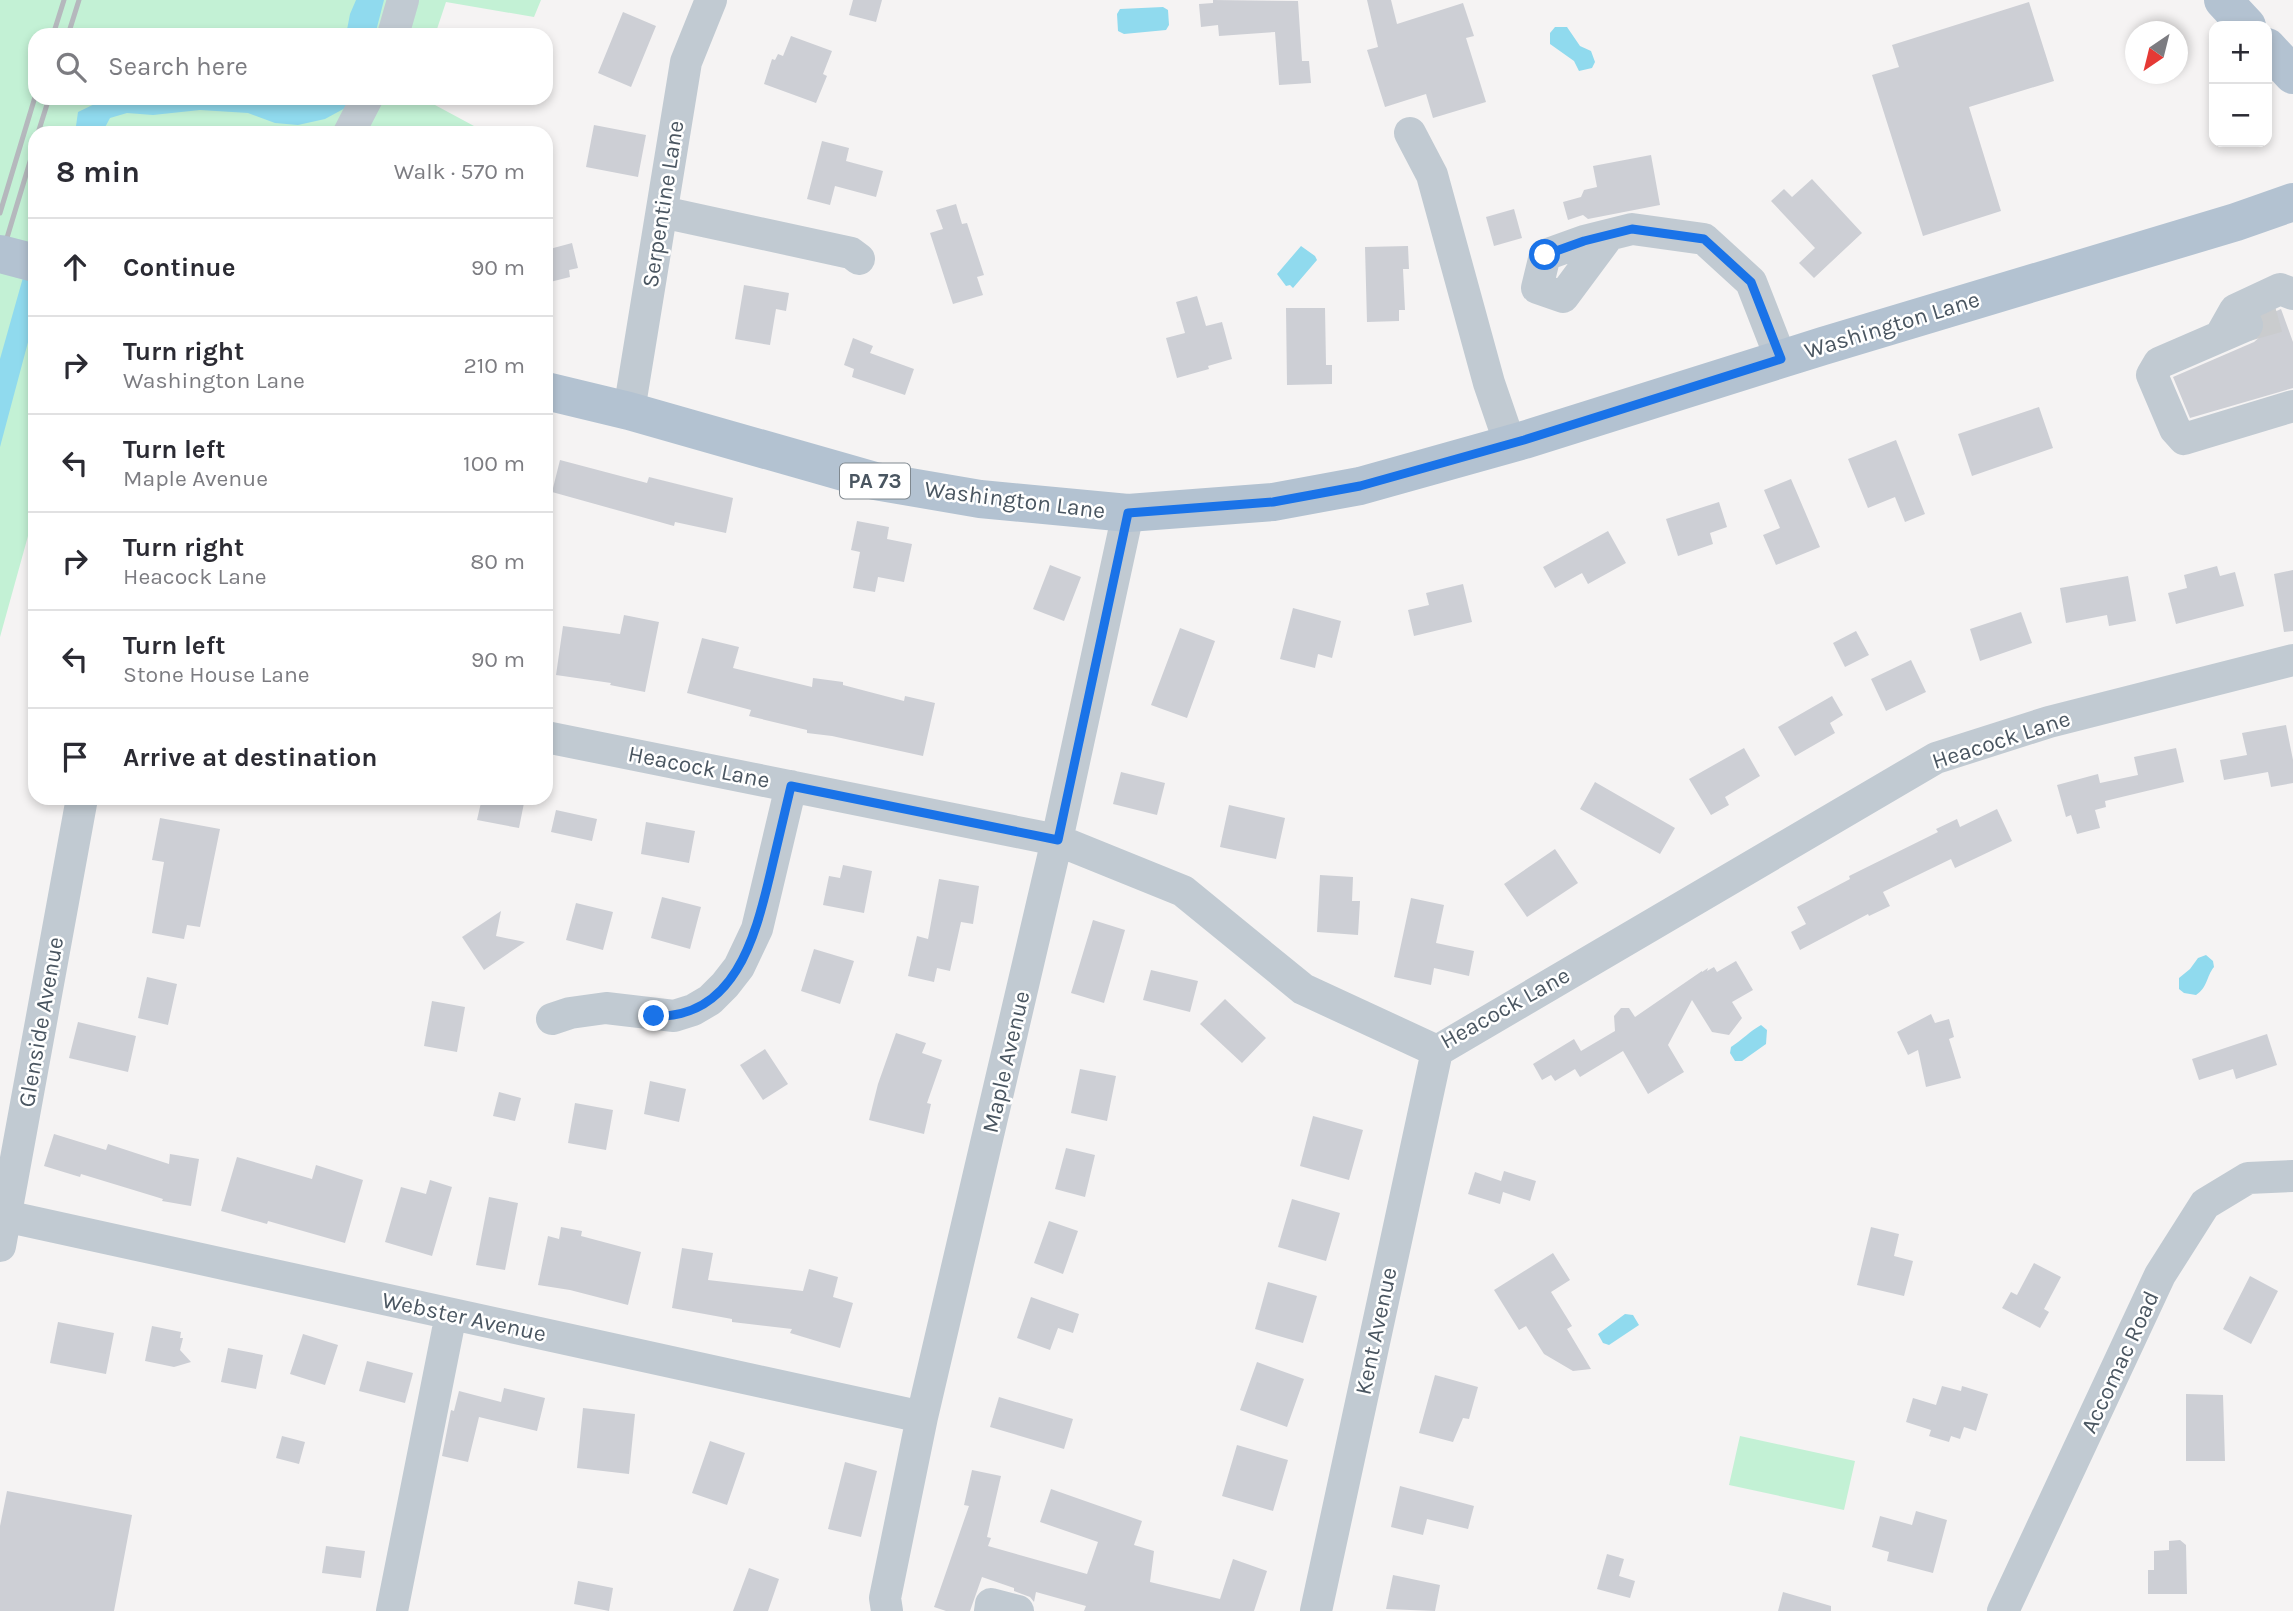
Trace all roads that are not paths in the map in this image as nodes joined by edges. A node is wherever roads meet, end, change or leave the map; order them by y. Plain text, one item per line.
1 (403, 0) edge
2 (711, 0) edge
3 (2222, 0) edge
4 (2242, 21) edge
5 (395, 28) edge
6 (363, 105) edge
7 (353, 126) edge
8 (1410, 133) dead end
9 (2293, 202) edge
10 (662, 212) junction
11 (1608, 235) dead end
12 (0, 254) edge
13 (859, 259) dead end
14 (28, 261) edge
15 (2290, 307) edge
16 (1781, 359) junction
17 (553, 393) edge
18 (2293, 406) edge
19 (629, 411) junction
20 (1510, 444) junction
21 (1128, 513) junction
22 (2293, 660) edge
23 (553, 738) edge
24 (791, 786) junction
25 (81, 805) edge
26 (1058, 840) junction
27 (552, 1019) dead end
28 (1437, 1051) junction
29 (2293, 1176) edge
30 (3, 1231) edge
31 (451, 1314) junction
32 (922, 1417) junction
33 (392, 1611) edge
34 (887, 1611) edge
35 (990, 1611) edge
36 (1018, 1611) edge
37 (1316, 1611) edge
38 (2003, 1611) edge

1 - 5 street
2 - 10 street, Serpentine Lane
3 - 4 main road
6 - 7 street
8 - 20 street
9 - 16 main road, Washington Lane / PA 73
10 - 13 street
10 - 19 street, Serpentine Lane
11 - 16 street
12 - 14 main road, bridge
15 - 18 street
16 - 20 main road, Washington Lane / PA 73
17 - 19 main road, Washington Lane / PA 73
19 - 21 main road, Washington Lane / PA 73
20 - 21 main road, Washington Lane / PA 73
21 - 26 street, Maple Avenue
22 - 28 street, Heacock Lane
23 - 24 street, Heacock Lane
24 - 26 street, Heacock Lane
24 - 27 street
25 - 30 street, Glenside Avenue
26 - 28 street, Heacock Lane
26 - 32 street, Maple Avenue
28 - 37 street, Kent Avenue
29 - 38 street, Accomac Road
30 - 31 street, Webster Avenue
31 - 32 street, Webster Avenue
31 - 33 street
32 - 34 street, Maple Avenue
35 - 36 street

